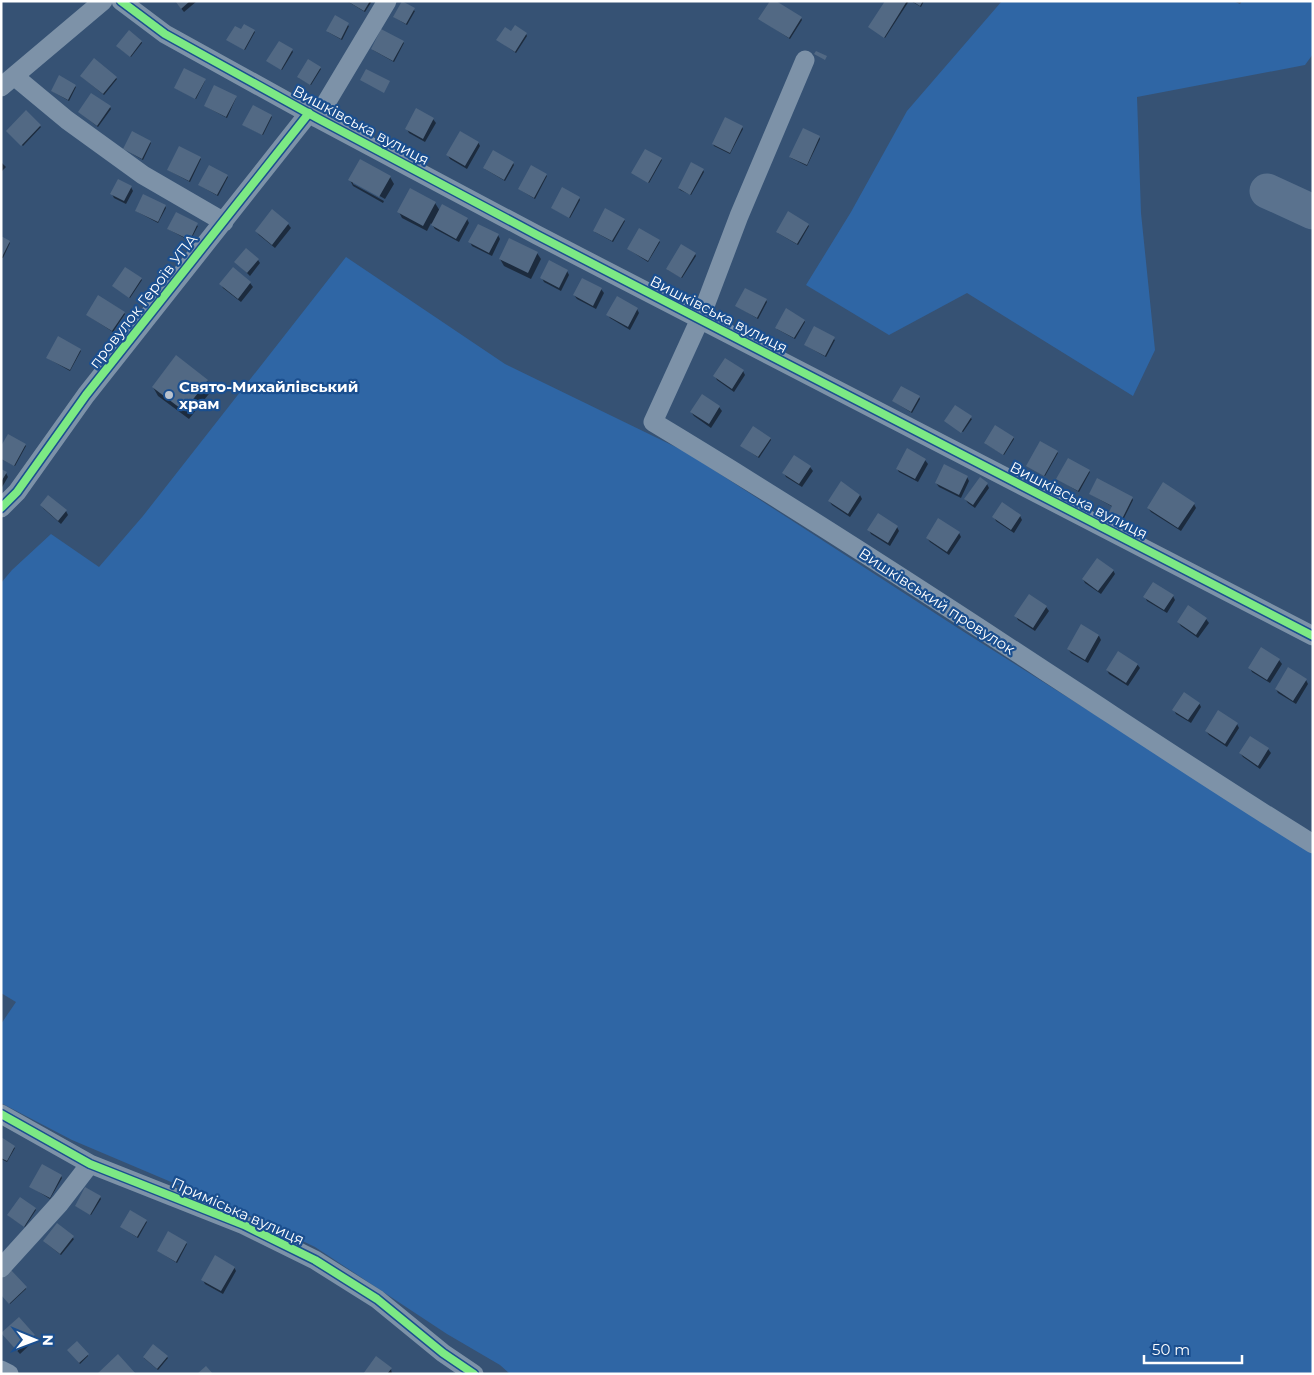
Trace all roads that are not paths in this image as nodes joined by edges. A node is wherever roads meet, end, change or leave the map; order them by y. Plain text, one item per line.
1 (103, 1) edge
2 (121, 1) edge
3 (387, 1) edge
4 (805, 60) dead end
5 (8, 81) edge
6 (313, 116) junction
7 (224, 222) junction
8 (700, 320) junction
9 (1, 508) edge
10 (1313, 636) edge
11 (1313, 844) edge
12 (1, 1114) edge
13 (90, 1164) junction
14 (1, 1268) edge
15 (1, 1370) edge
16 (9, 1374) edge
17 (474, 1374) edge

1 - 5 street
2 - 6 street, Вишківська вулиця
3 - 6 street, Вишківська вулиця
4 - 8 street, Вишківська вулиця
5 - 7 street
6 - 7 street, провулок Героїв УПА
6 - 8 street, Вишківська вулиця
7 - 9 street, провулок Героїв УПА
8 - 10 street, Вишківська вулиця
8 - 11 street, Вишківський провулок
12 - 13 street, Приміська вулиця
13 - 14 street
13 - 17 street, Приміська вулиця
15 - 16 street

